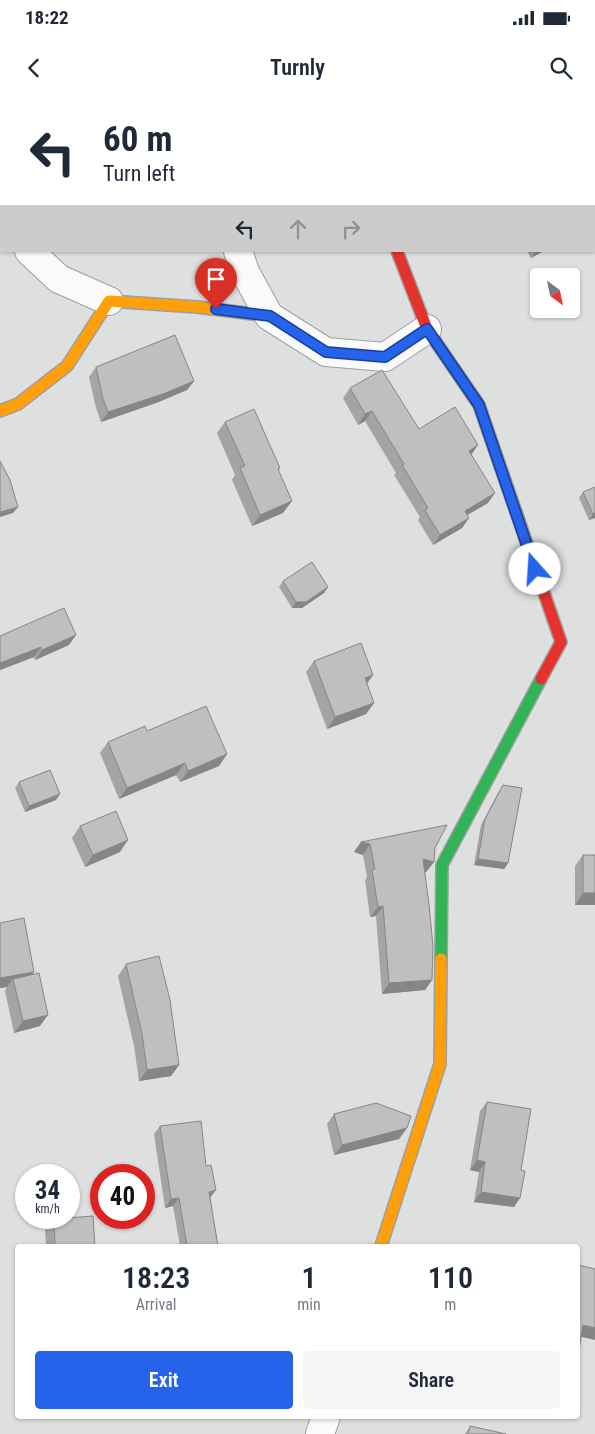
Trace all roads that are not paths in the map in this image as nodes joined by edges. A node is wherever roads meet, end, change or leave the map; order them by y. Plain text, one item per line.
1 (30, 252) edge
2 (238, 252) edge
3 (397, 252) edge
4 (109, 302) junction
5 (270, 316) junction
6 (427, 329) junction
7 (0, 411) edge
8 (382, 1244) edge
9 (325, 1419) edge
10 (320, 1434) edge

1 - 4 street
2 - 5 street
3 - 6 street
4 - 5 street
4 - 7 street
5 - 6 street
6 - 8 street
9 - 10 street

